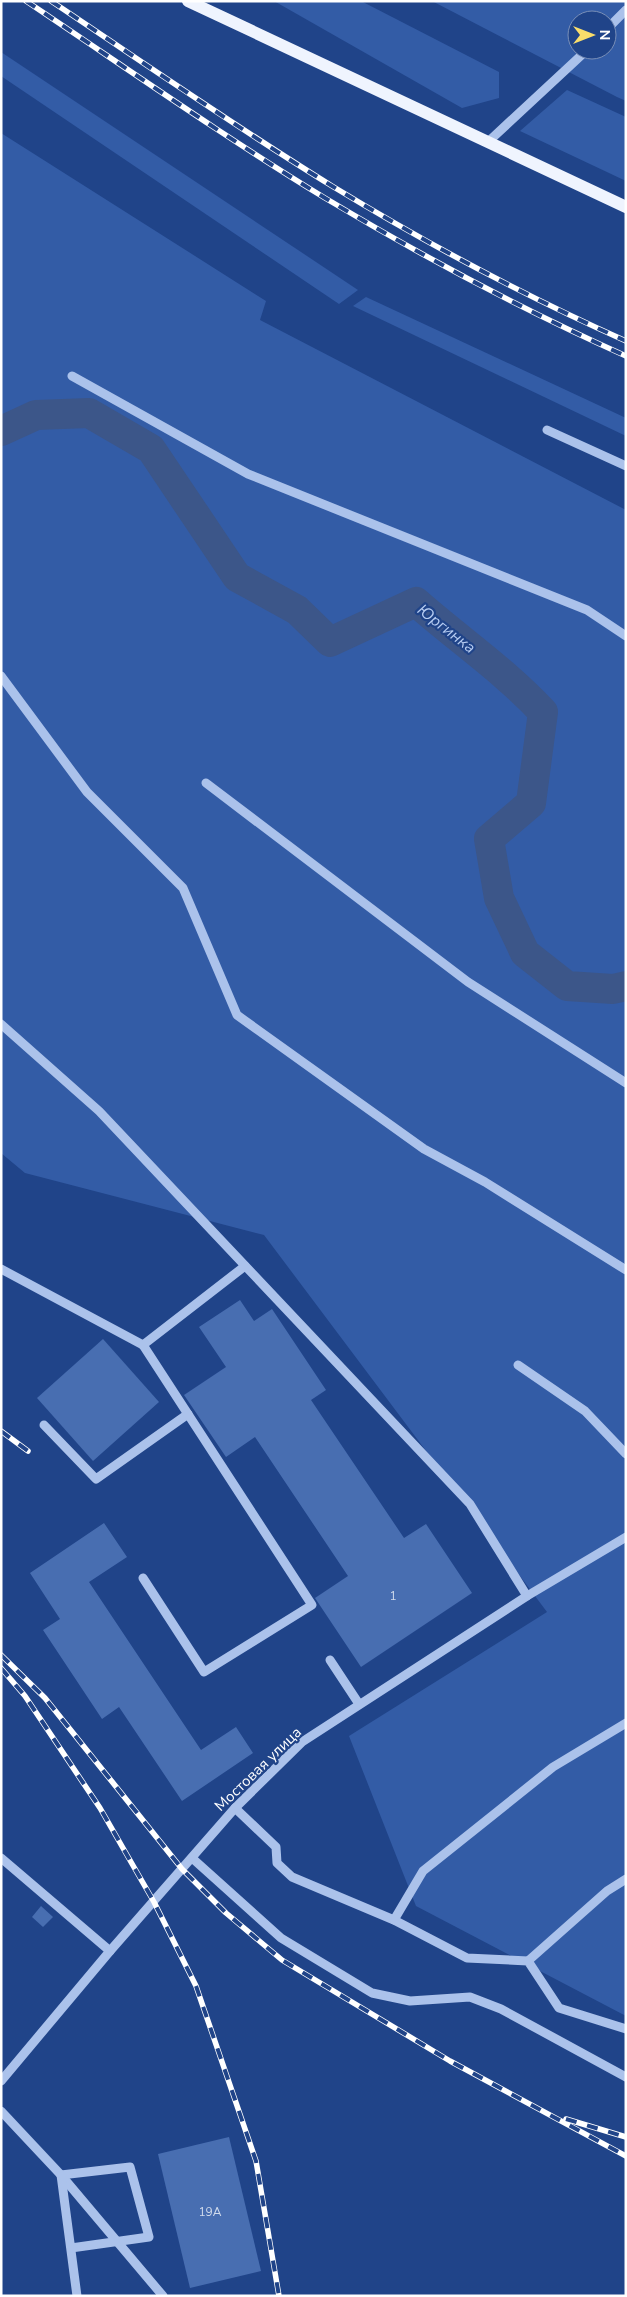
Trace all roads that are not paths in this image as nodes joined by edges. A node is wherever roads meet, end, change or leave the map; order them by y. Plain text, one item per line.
1 (188, 1) edge
2 (626, 10) edge
3 (617, 19) edge
4 (576, 60) edge
5 (489, 141) junction
6 (626, 207) edge
7 (72, 376) dead end
8 (547, 430) dead end
9 (626, 466) edge
10 (626, 636) edge
11 (1, 676) edge
12 (206, 783) dead end
13 (1, 1024) edge
14 (626, 1083) edge
15 (245, 1266) junction
16 (1, 1269) edge
17 (626, 1270) edge
18 (143, 1345) junction
19 (518, 1366) dead end
20 (188, 1414) junction
21 (44, 1425) dead end
22 (626, 1454) edge
23 (626, 1537) edge
24 (143, 1578) dead end
25 (527, 1596) junction
26 (330, 1660) dead end
27 (359, 1704) junction
28 (626, 1723) edge
29 (235, 1808) junction
30 (1, 1858) edge
31 (192, 1858) junction
32 (626, 1879) edge
33 (394, 1920) junction
34 (110, 1952) junction
35 (528, 1961) junction
36 (626, 2029) edge
37 (626, 2077) edge
38 (1, 2081) edge
39 (1, 2111) edge
40 (61, 2175) junction
41 (116, 2241) junction
42 (71, 2248) junction
43 (77, 2296) edge
44 (162, 2296) edge

1 - 5 main road
2 - 3 street
4 - 5 street
5 - 6 main road
7 - 10 street
8 - 9 street
11 - 17 street
12 - 14 street
13 - 15 street
15 - 18 street
15 - 25 street
16 - 18 street
18 - 20 street
19 - 22 street
20 - 21 street
20 - 24 street
23 - 25 street, Мостовая улица
25 - 27 street, Мостовая улица
26 - 27 street
27 - 29 street, Мостовая улица
28 - 33 street
29 - 31 street, Мостовая улица
29 - 33 street
30 - 34 street
31 - 34 street, Мостовая улица
31 - 37 street
32 - 35 street
33 - 35 street
34 - 38 street, Мостовая улица
35 - 36 street
39 - 40 street
40 - 41 street
40 - 41 street
40 - 42 street
41 - 42 street
41 - 44 street
42 - 43 street

